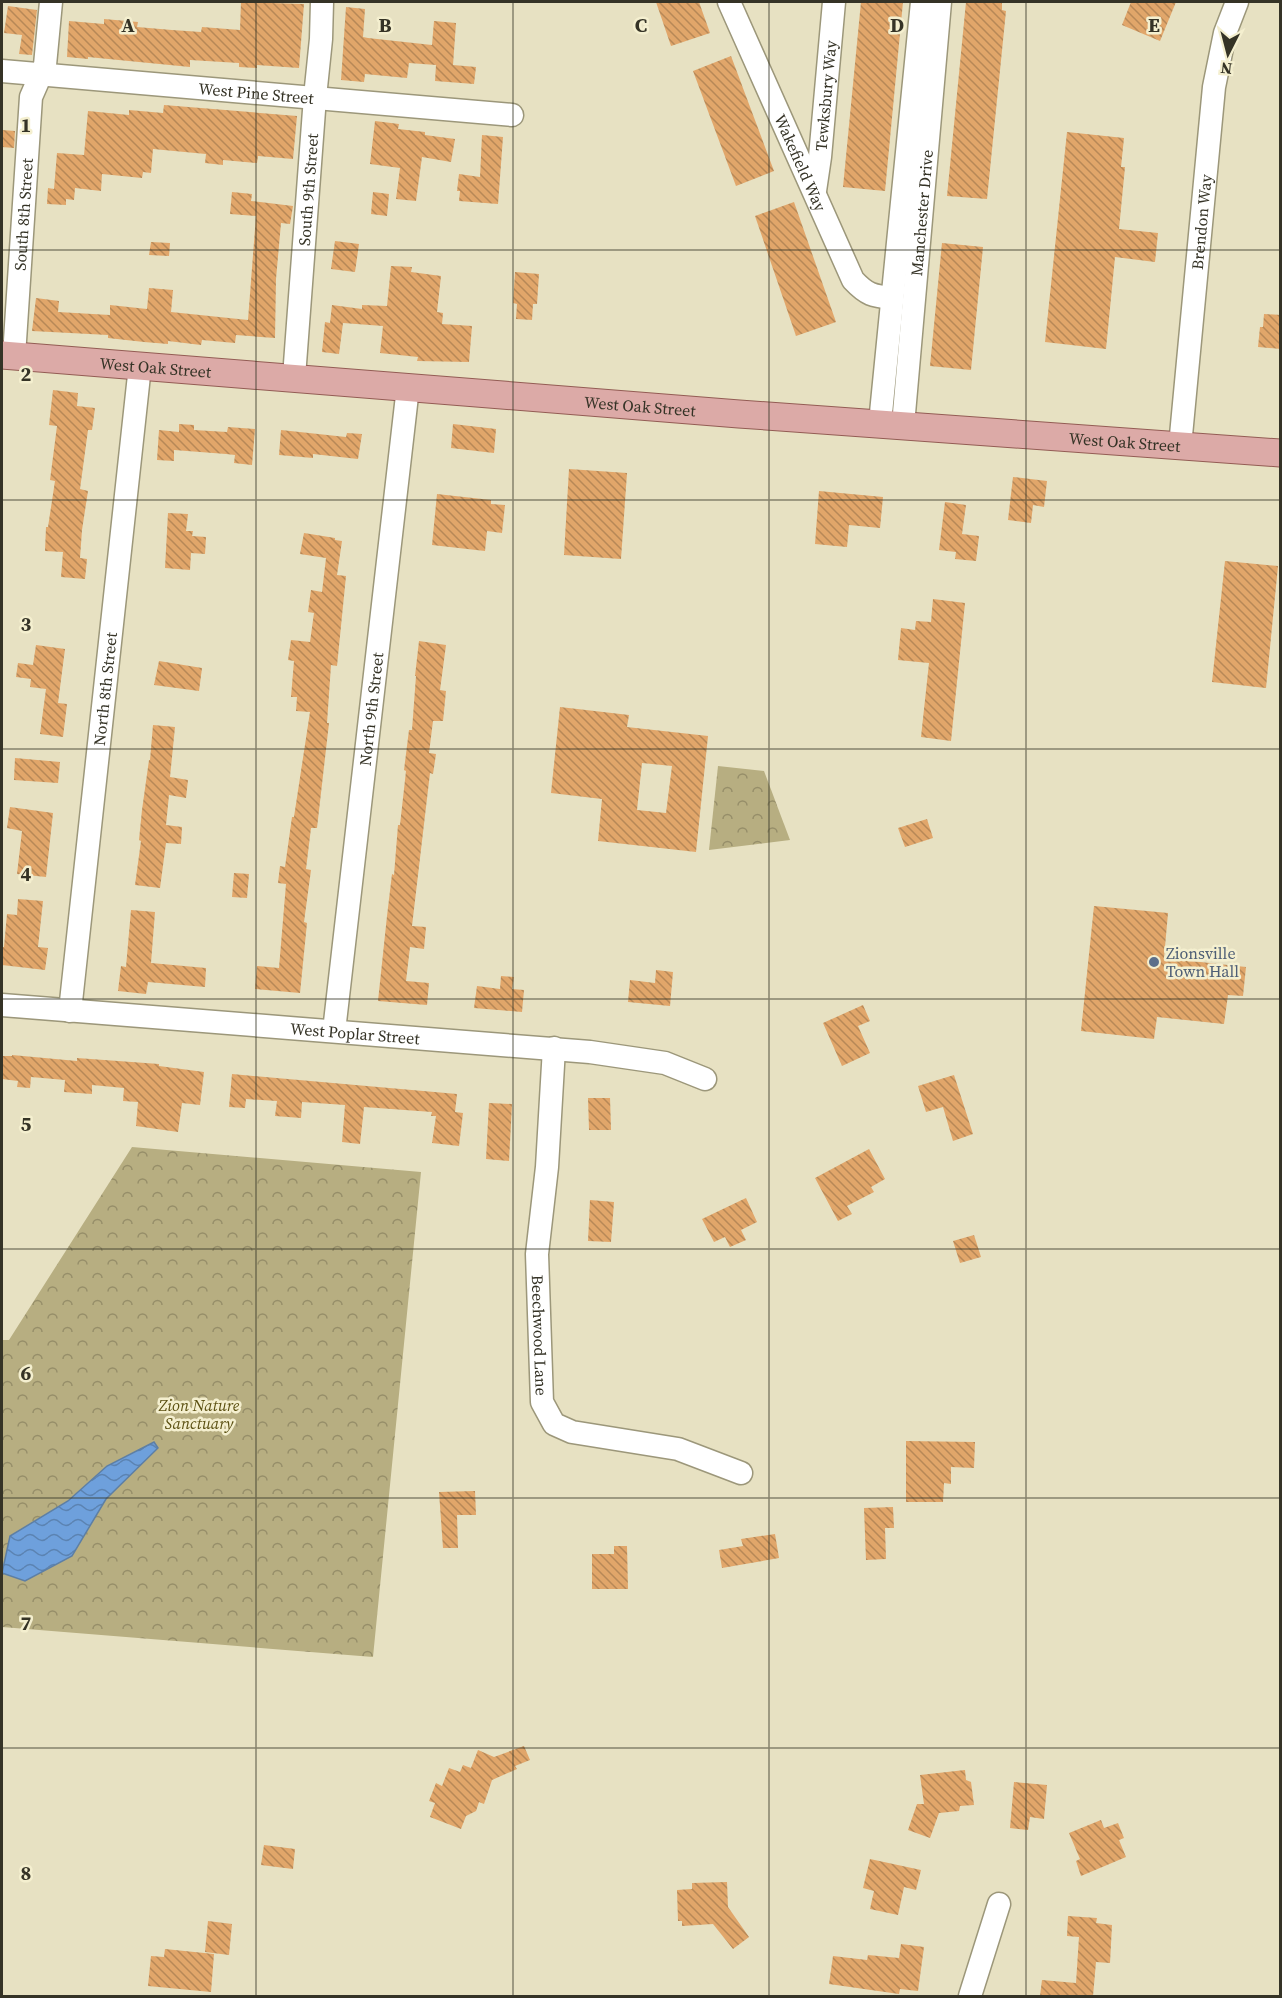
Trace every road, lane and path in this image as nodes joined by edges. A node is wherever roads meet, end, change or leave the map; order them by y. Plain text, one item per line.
1 (51, 2) edge
2 (322, 2) edge
3 (729, 2) edge
4 (834, 2) edge
5 (922, 2) edge
6 (940, 2) edge
7 (1238, 2) edge
8 (2, 70) edge
9 (41, 75) junction
10 (315, 97) junction
11 (512, 115) dead end
12 (815, 191) junction
13 (892, 298) junction
14 (8, 355) edge
15 (140, 366) junction
16 (294, 377) junction
17 (408, 387) junction
18 (892, 424) junction
19 (1180, 446) junction
20 (1281, 453) edge
21 (2, 1005) edge
22 (70, 1011) junction
23 (334, 1031) junction
24 (554, 1048) junction
25 (705, 1079) dead end
26 (741, 1473) dead end
27 (999, 1904) dead end
28 (970, 1996) edge

1 - 9 street, South 8th Street
2 - 10 street, South 9th Street
3 - 12 street, Wakefield Way
4 - 12 street, Tewksbury Way
5 - 13 street, Manchester Drive
6 - 18 street, Manchester Drive
7 - 19 street, Brendon Way
8 - 9 street, West Pine Street
9 - 10 street, West Pine Street
9 - 14 street, South 8th Street
10 - 11 street, West Pine Street
10 - 16 street, South 9th Street
12 - 13 street, Wakefield Way
13 - 18 street, Manchester Drive
14 - 15 main road, West Oak Street
15 - 16 main road, West Oak Street
15 - 22 street, North 8th Street
16 - 17 main road, West Oak Street
17 - 18 main road, West Oak Street
17 - 23 street, North 9th Street
18 - 19 main road, West Oak Street
19 - 20 main road, West Oak Street
21 - 22 street, West Poplar Street
22 - 23 street, West Poplar Street
23 - 24 street, West Poplar Street
24 - 25 street, West Poplar Street
24 - 26 street, Beechwood Lane
27 - 28 street

